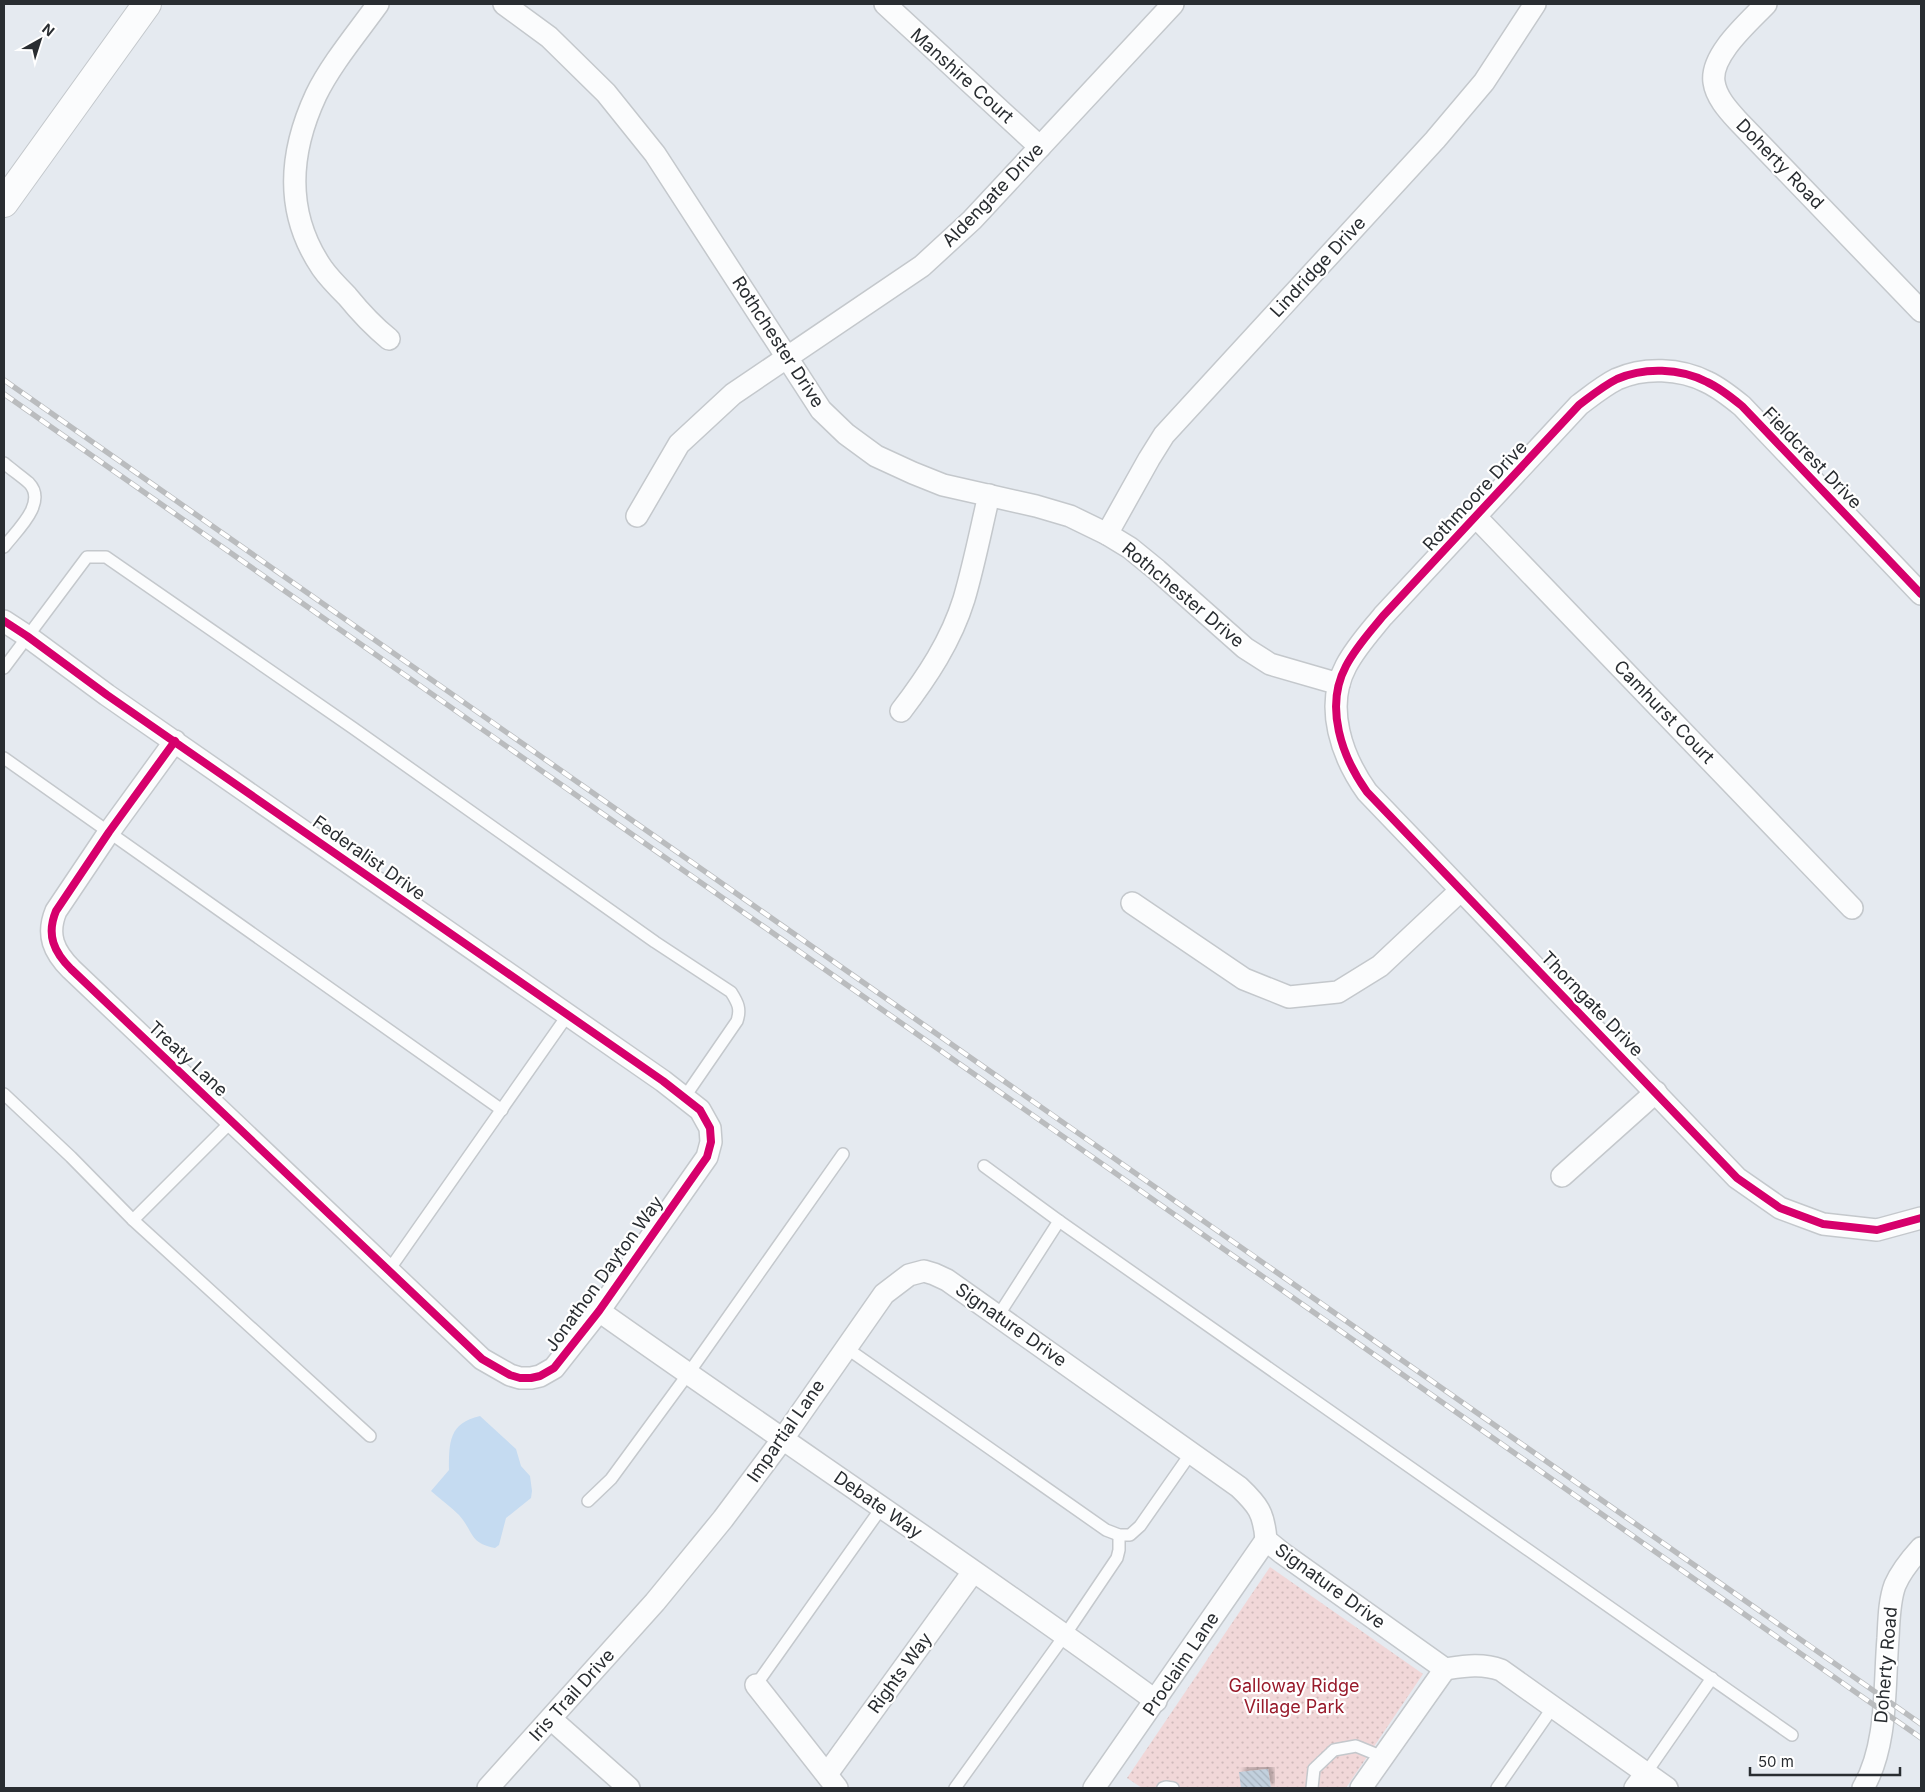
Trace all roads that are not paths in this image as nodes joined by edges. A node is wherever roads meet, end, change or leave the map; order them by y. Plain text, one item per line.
1 (147, 4) edge
2 (378, 4) edge
3 (504, 4) edge
4 (885, 4) edge
5 (1173, 4) edge
6 (1535, 4) edge
7 (1766, 4) edge
8 (1040, 147) junction
9 (4, 203) edge
10 (1921, 311) edge
11 (389, 339) dead end
12 (787, 358) junction
13 (1664, 370) joint
14 (4, 463) edge
15 (989, 495) junction
16 (638, 516) dead end
17 (1476, 517) junction
18 (1107, 534) junction
19 (4, 547) edge
20 (1921, 594) edge
21 (4, 621) edge
22 (27, 636) junction
23 (4, 668) edge
24 (1339, 684) junction
25 (900, 711) dead end
26 (175, 741) junction
27 (4, 758) edge
28 (109, 832) junction
29 (1461, 890) junction
30 (1132, 903) dead end
31 (1852, 908) dead end
32 (567, 1016) junction
33 (1656, 1092) junction
34 (4, 1094) edge
35 (684, 1098) junction
36 (502, 1110) junction
37 (232, 1122) junction
38 (710, 1128) joint
39 (843, 1154) dead end
40 (984, 1166) dead end
41 (1562, 1176) dead end
42 (1921, 1218) edge
43 (133, 1220) junction
44 (1059, 1221) junction
45 (389, 1270) junction
46 (924, 1271) joint
47 (599, 1311) junction
48 (998, 1316) junction
49 (845, 1347) junction
50 (482, 1359) joint
51 (688, 1374) junction
52 (370, 1436) dead end
53 (782, 1440) junction
54 (1191, 1452) junction
55 (588, 1501) dead end
56 (882, 1506) junction
57 (1119, 1536) junction
58 (1266, 1540) junction
59 (1921, 1548) edge
60 (973, 1572) junction
61 (655, 1602) joint
62 (1065, 1635) junction
63 (1445, 1669) junction
64 (1712, 1678) junction
65 (756, 1685) joint
66 (1156, 1701) junction
67 (1554, 1707) junction
68 (551, 1719) junction
69 (1792, 1735) dead end
70 (1383, 1757) junction
71 (832, 1781) edge
72 (1641, 1781) edge
73 (1098, 1787) edge
74 (488, 1788) edge
75 (629, 1788) edge
76 (955, 1788) edge
77 (1163, 1788) edge
78 (1173, 1788) edge
79 (1312, 1788) edge
80 (1361, 1788) edge
81 (1497, 1788) edge
82 (1667, 1788) edge
83 (1863, 1788) edge

1 - 9 street
2 - 11 street
3 - 12 street, Rothchester Drive
4 - 8 street, Manshire Court
5 - 8 street, Aldengate Drive
6 - 18 street, Lindridge Drive
7 - 10 street, Doherty Road
8 - 12 street, Aldengate Drive
12 - 15 street, Rothchester Drive
12 - 16 street, Aldengate Drive
13 - 17 street, Rothmoore Drive
13 - 20 street, Fieldcrest Drive
14 - 19 lane
15 - 18 street, Rothchester Drive
15 - 25 street
17 - 24 street, Rothmoore Drive
17 - 31 street, Camhurst Court
18 - 24 street, Rothchester Drive
21 - 22 street, Federalist Drive
22 - 23 lane
22 - 26 street, Federalist Drive
22 - 35 lane
24 - 29 street, Thorngate Drive
26 - 28 street, Treaty Lane
26 - 32 street, Federalist Drive
27 - 28 lane
28 - 36 lane
28 - 37 street, Treaty Lane
29 - 30 street
29 - 33 street, Thorngate Drive
32 - 35 street, Federalist Drive
32 - 36 lane
33 - 41 street
33 - 42 street, Thorngate Drive
34 - 43 lane
35 - 38 street, Federalist Drive
36 - 45 lane
37 - 43 lane
37 - 45 street, Treaty Lane
38 - 47 street, Jonathon Dayton Way
39 - 51 lane
40 - 44 lane
43 - 52 lane
44 - 48 lane
44 - 64 lane
45 - 50 street, Treaty Lane
46 - 48 street, Signature Drive
46 - 49 street, Impartial Lane
47 - 50 street, Jonathon Dayton Way
47 - 51 street, Debate Way
48 - 54 street, Signature Drive
49 - 53 street, Impartial Lane
49 - 57 lane
51 - 53 street, Debate Way
51 - 55 lane
53 - 56 street, Debate Way
53 - 61 street, Impartial Lane
54 - 57 lane
54 - 58 street, Signature Drive
56 - 60 street, Debate Way
56 - 65 lane
57 - 62 lane
58 - 63 street, Signature Drive
58 - 66 street, Proclaim Lane
59 - 83 street, Doherty Road
60 - 62 street, Debate Way
60 - 71 street, Rights Way
61 - 68 street, Iris Trail Drive
62 - 66 street, Debate Way
62 - 76 lane
63 - 67 street
63 - 70 street
64 - 69 lane
64 - 72 lane
65 - 71 street
66 - 73 street, Proclaim Lane
67 - 72 street
67 - 81 lane
68 - 74 street, Iris Trail Drive
68 - 75 street
70 - 79 lane
70 - 80 street
72 - 82 street
77 - 78 lane

